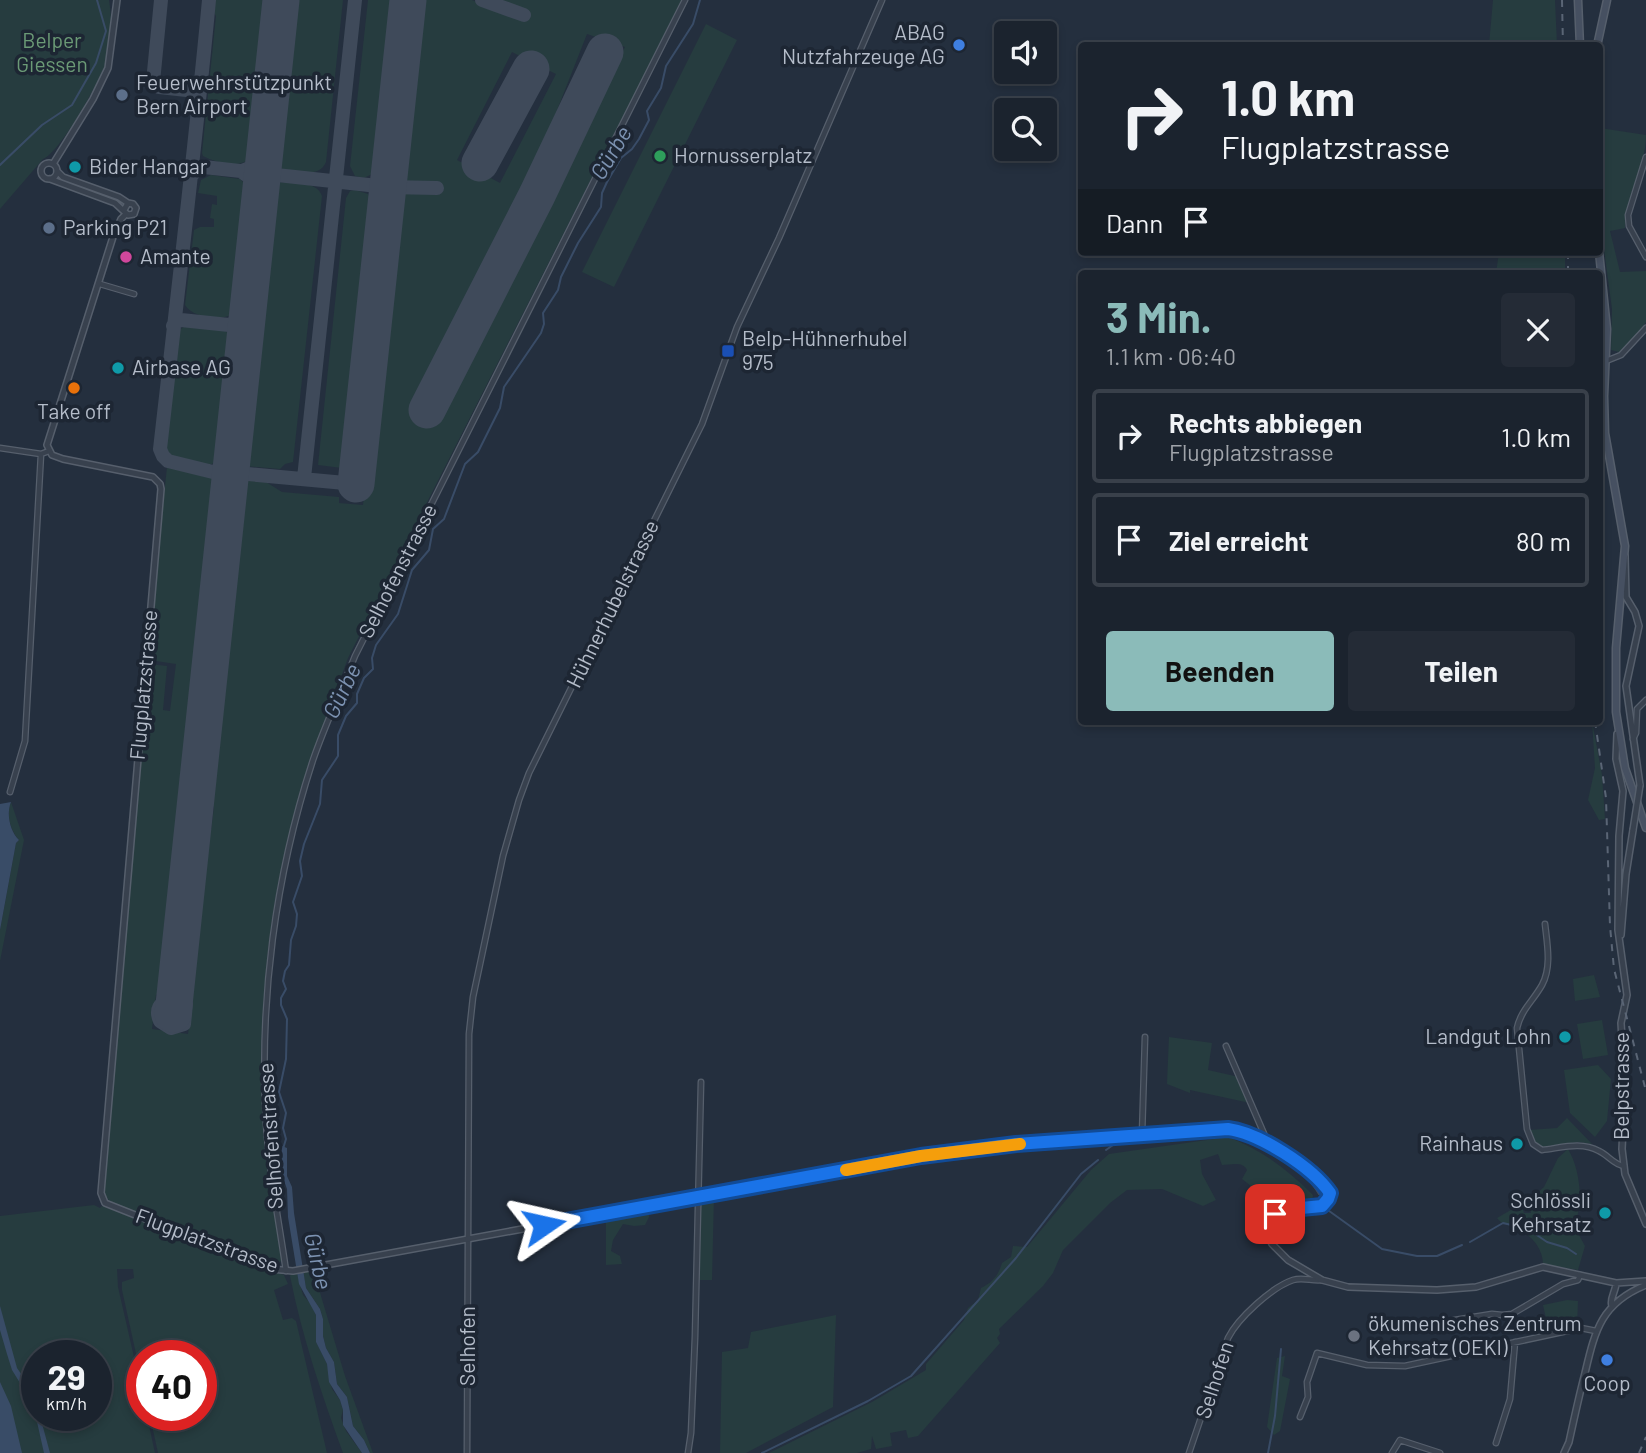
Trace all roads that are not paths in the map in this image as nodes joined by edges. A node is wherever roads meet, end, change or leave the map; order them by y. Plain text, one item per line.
1 (117, 0) edge
2 (685, 0) edge
3 (882, 0) edge
4 (1578, 0) edge
5 (1607, 0) edge
6 (1580, 42) edge
7 (1598, 42) edge
8 (1646, 157) edge
9 (53, 164) junction
10 (57, 171) junction
11 (50, 179) junction
12 (128, 203) junction
13 (125, 212) junction
14 (1646, 257) edge
15 (1603, 280) edge
16 (100, 284) junction
17 (134, 294) dead end
18 (1646, 328) edge
19 (1606, 361) junction
20 (0, 448) edge
21 (49, 451) junction
22 (41, 454) junction
23 (1625, 553) junction
24 (1646, 699) edge
25 (1618, 731) junction
26 (1633, 739) junction
27 (10, 792) dead end
28 (1646, 828) edge
29 (1545, 924) dead end
30 (1619, 946) junction
31 (1145, 1037) dead end
32 (1226, 1046) dead end
33 (701, 1082) dead end
34 (1142, 1135) junction
35 (1268, 1143) junction
36 (1624, 1166) junction
37 (698, 1196) junction
38 (1646, 1224) edge
39 (468, 1238) junction
40 (286, 1271) junction
41 (1581, 1274) junction
42 (1322, 1280) junction
43 (1615, 1283) junction
44 (1646, 1283) edge
45 (1612, 1306) junction
46 (1416, 1324) dead end
47 (1596, 1331) junction
48 (1516, 1342) junction
49 (1300, 1417) dead end
50 (1496, 1443) dead end
51 (467, 1453) edge
52 (688, 1453) edge
53 (1189, 1453) edge
54 (1392, 1453) edge
55 (1440, 1453) edge
56 (1564, 1453) edge

1 - 9 street
2 - 40 street, Selhofenstrasse
3 - 39 street, Hühnerhubelstrasse
4 - 6 main road
5 - 7 main road
8 - 14 street
9 - 10 street
9 - 11 street
10 - 11 street
10 - 12 street
11 - 13 street
12 - 13 street
12 - 13 street
13 - 16 street
15 - 19 main road
16 - 17 street
16 - 21 street
18 - 19 street
19 - 23 main road
20 - 22 street
21 - 22 street
21 - 40 street, Flugplatzstrasse
22 - 27 street
23 - 25 main road
23 - 26 street, Belpstrasse
24 - 26 street
25 - 28 main road
25 - 30 street, Belpstrasse
26 - 30 street, Belpstrasse, bridge
29 - 36 street
30 - 36 street, Belpstrasse
31 - 34 street
32 - 35 street
33 - 37 street
34 - 35 street, Flugplatzstrasse
34 - 37 street, Flugplatzstrasse
35 - 42 street, Flugplatzstrasse
36 - 38 street, Belpstrasse
37 - 39 street, Flugplatzstrasse
37 - 52 street
39 - 40 street, Flugplatzstrasse
39 - 51 street, Selhofen
41 - 42 street, Flugplatzstrasse
41 - 43 street, Flugplatzstrasse
41 - 46 street
42 - 53 street, Selhofen
43 - 44 street, Flugplatzstrasse
43 - 45 street
44 - 45 street
45 - 47 street
47 - 48 street
47 - 56 street
48 - 49 street
48 - 50 street
54 - 55 street

